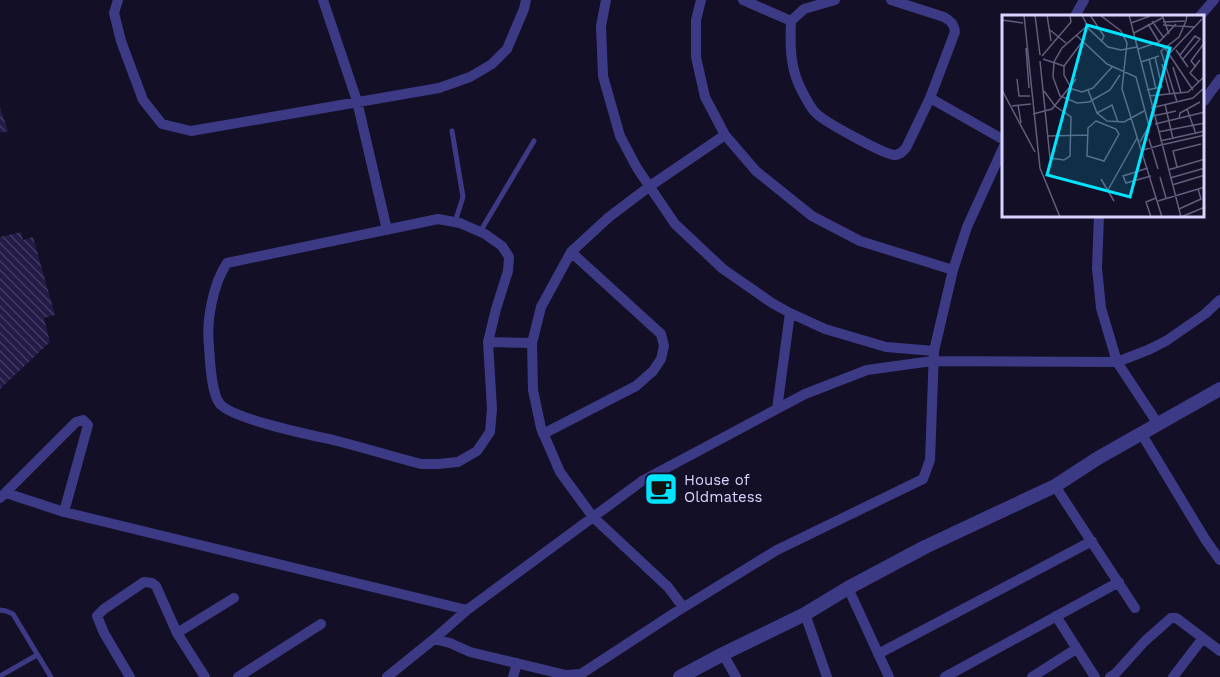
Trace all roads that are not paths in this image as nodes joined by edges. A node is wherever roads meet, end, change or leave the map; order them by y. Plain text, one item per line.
1 (118, 0) edge
2 (323, 0) edge
3 (526, 0) edge
4 (606, 0) edge
5 (701, 0) edge
6 (743, 0) edge
7 (835, 0) edge
8 (891, 0) edge
9 (1084, 0) edge
10 (1214, 0) edge
11 (1076, 15) edge
12 (1201, 15) edge
13 (790, 21) junction
14 (1220, 79) edge
15 (930, 98) junction
16 (1205, 98) edge
17 (357, 101) junction
18 (452, 131) dead end
19 (725, 135) junction
20 (1002, 139) edge
21 (534, 141) dead end
22 (1002, 150) edge
23 (650, 186) junction
24 (1099, 218) edge
25 (455, 222) junction
26 (387, 230) junction
27 (480, 232) junction
28 (571, 252) junction
29 (952, 270) junction
30 (1220, 300) edge
31 (790, 314) junction
32 (488, 342) junction
33 (532, 343) junction
34 (933, 356) junction
35 (1117, 362) junction
36 (1220, 389) edge
37 (777, 408) junction
38 (1158, 424) junction
39 (1141, 433) junction
40 (543, 434) junction
41 (1055, 486) junction
42 (3, 496) edge
43 (63, 512) junction
44 (593, 517) junction
45 (1092, 541) junction
46 (1220, 560) edge
47 (1119, 582) junction
48 (848, 588) junction
49 (234, 598) dead end
50 (683, 607) junction
51 (1135, 608) dead end
52 (0, 610) edge
53 (467, 610) junction
54 (805, 614) junction
55 (1056, 616) junction
56 (321, 624) dead end
57 (177, 633) junction
58 (1203, 638) junction
59 (434, 639) junction
60 (1076, 649) junction
61 (1220, 651) edge
62 (723, 654) junction
63 (878, 654) junction
64 (37, 655) junction
65 (517, 663) junction
66 (0, 676) edge
67 (51, 677) edge
68 (130, 677) edge
69 (205, 677) edge
70 (238, 677) edge
71 (387, 677) edge
72 (513, 677) edge
73 (680, 677) edge
74 (736, 677) edge
75 (828, 677) edge
76 (889, 677) edge
77 (945, 677) edge
78 (1032, 677) edge
79 (1095, 677) edge
80 (1110, 677) edge
81 (1173, 677) edge

1 - 17 street
2 - 17 street
3 - 17 street
4 - 23 street
5 - 19 street
6 - 13 street
7 - 13 street
8 - 15 street
9 - 11 street
10 - 12 street
13 - 15 street
14 - 16 street
15 - 20 street
17 - 26 street
18 - 25 lane
19 - 23 street
19 - 29 street
21 - 27 lane
22 - 29 street
23 - 28 street
23 - 31 street
24 - 35 street
25 - 26 street
25 - 27 street
26 - 32 street
27 - 32 street
28 - 33 street
28 - 40 street
29 - 34 street
30 - 35 street
31 - 34 street
31 - 37 street
32 - 33 street
33 - 40 street
34 - 35 street
34 - 37 street
34 - 50 street
35 - 38 street
36 - 38 street
37 - 44 street
38 - 39 street
39 - 41 street
39 - 46 street
40 - 44 street
41 - 45 street
41 - 48 street
42 - 43 street
42 - 43 street
43 - 53 street
44 - 50 street
44 - 53 street
45 - 47 street
45 - 63 street
47 - 51 street
47 - 55 street
48 - 54 street
48 - 63 street
49 - 57 street
50 - 65 street
52 - 64 lane
53 - 59 street
54 - 62 street
54 - 75 street
55 - 60 street
55 - 77 street
56 - 70 street
57 - 68 street
57 - 69 street
58 - 61 street
58 - 80 street
58 - 81 street
59 - 65 street
59 - 71 street
60 - 78 street
60 - 79 street
62 - 73 street
62 - 74 street
63 - 76 street
64 - 66 lane
64 - 67 lane
65 - 72 street

